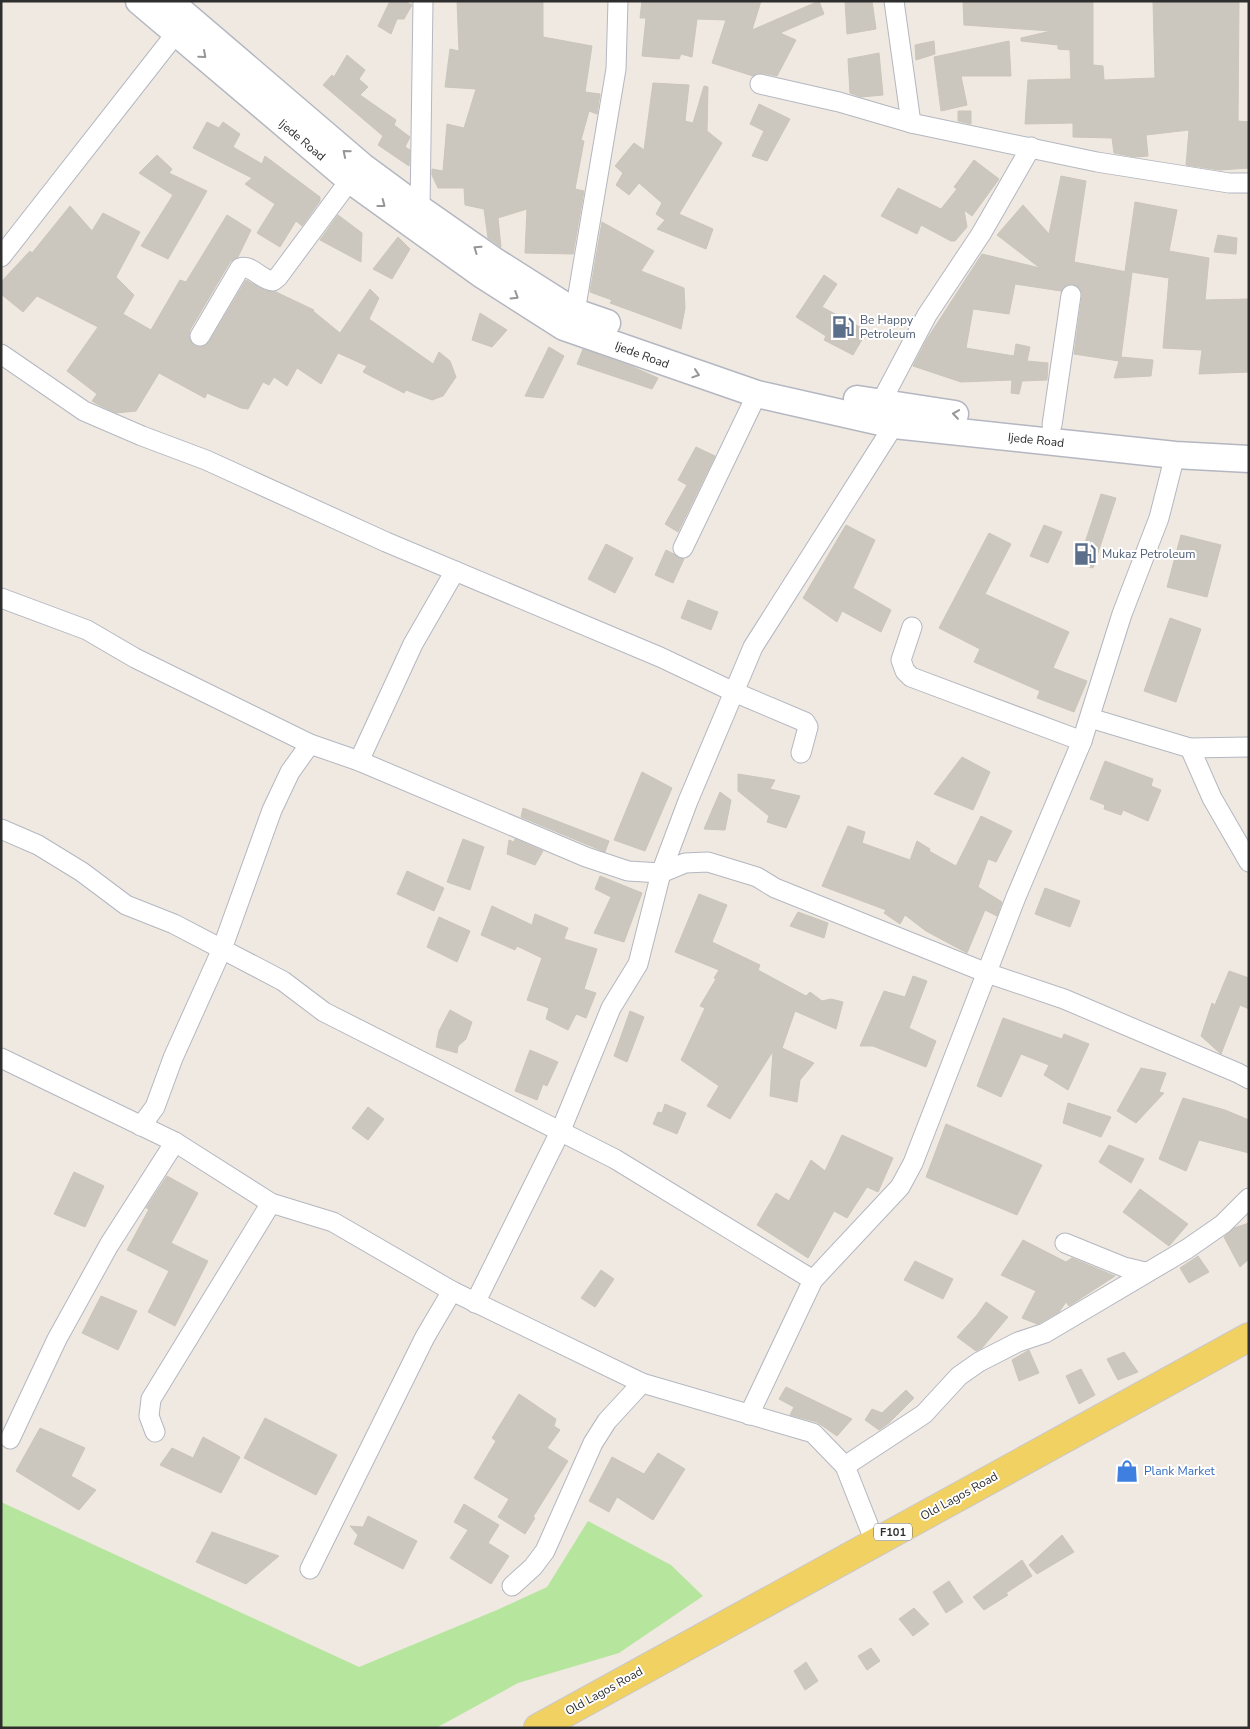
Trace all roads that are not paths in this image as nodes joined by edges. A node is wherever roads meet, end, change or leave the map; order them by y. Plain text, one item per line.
1 (139, 1) edge
2 (169, 1) edge
3 (424, 1) edge
4 (618, 1) edge
5 (894, 1) edge
6 (177, 32) junction
7 (760, 84) dead end
8 (911, 123) junction
9 (1031, 147) junction
10 (350, 180) junction
11 (1249, 183) edge
12 (420, 209) junction
13 (1, 257) edge
14 (1071, 296) dead end
15 (575, 312) junction
16 (200, 336) dead end
17 (1, 354) edge
18 (757, 394) junction
19 (887, 414) junction
20 (1052, 425) junction
21 (1249, 442) edge
22 (1175, 456) junction
23 (1249, 458) edge
24 (683, 548) dead end
25 (455, 571) junction
26 (1, 598) edge
27 (912, 626) dead end
28 (734, 692) junction
29 (1090, 718) junction
30 (1082, 741) junction
31 (310, 744) junction
32 (1249, 747) edge
33 (1190, 748) junction
34 (801, 753) dead end
35 (359, 761) junction
36 (1, 828) edge
37 (1249, 862) edge
38 (661, 873) junction
39 (222, 950) junction
40 (987, 973) junction
41 (1, 1058) edge
42 (1249, 1080) edge
43 (141, 1126) junction
44 (561, 1130) junction
45 (175, 1142) junction
46 (1249, 1198) edge
47 (271, 1203) junction
48 (1065, 1243) dead end
49 (1145, 1272) junction
50 (813, 1280) junction
51 (452, 1291) junction
52 (475, 1303) junction
53 (1249, 1338) edge
54 (642, 1383) junction
55 (749, 1415) junction
56 (155, 1432) dead end
57 (10, 1439) dead end
58 (845, 1466) junction
59 (875, 1542) junction
60 (310, 1569) dead end
61 (512, 1586) dead end
62 (538, 1728) edge

1 - 6 main road, Ijede Road
12 -> 2 main road, Ijede Road
3 - 12 street
4 - 15 street
5 - 8 street
6 -> 10 main road, Ijede Road
6 - 13 street
7 - 8 street
8 - 9 street
9 - 11 street
9 - 19 street
10 - 16 street
10 -> 18 main road, Ijede Road
15 -> 12 main road, Ijede Road
14 - 20 street
15 - 19 main road, Ijede Road
17 - 25 street
18 - 19 main road, Ijede Road
18 - 24 street
20 -> 19 main road, Ijede Road
19 - 22 main road, Ijede Road
19 - 28 street
20 - 21 main road, Ijede Road
22 - 23 main road, Ijede Road
22 - 29 street
25 - 28 street
25 - 35 street
26 - 31 street
27 - 30 street
28 - 34 street
28 - 38 street
29 - 30 street
29 - 33 street
30 - 40 street
31 - 35 street
31 - 39 street
32 - 33 street
33 - 37 street
35 - 38 street
36 - 39 street
38 - 40 street
38 - 44 street
39 - 43 street
39 - 44 street
40 - 42 street
40 - 50 street
41 - 43 street
43 - 45 street
44 - 50 street
44 - 52 street
45 - 47 street
45 - 57 street
46 - 49 street
47 - 51 street
47 - 56 street
48 - 49 street
49 - 58 street
50 - 55 street
51 - 52 street
51 - 60 street
52 - 54 street
53 - 59 main road, Old Lagos Road / F101
54 - 55 street
54 - 61 street
55 - 58 street
58 - 59 street
59 - 62 main road, Old Lagos Road / F101

